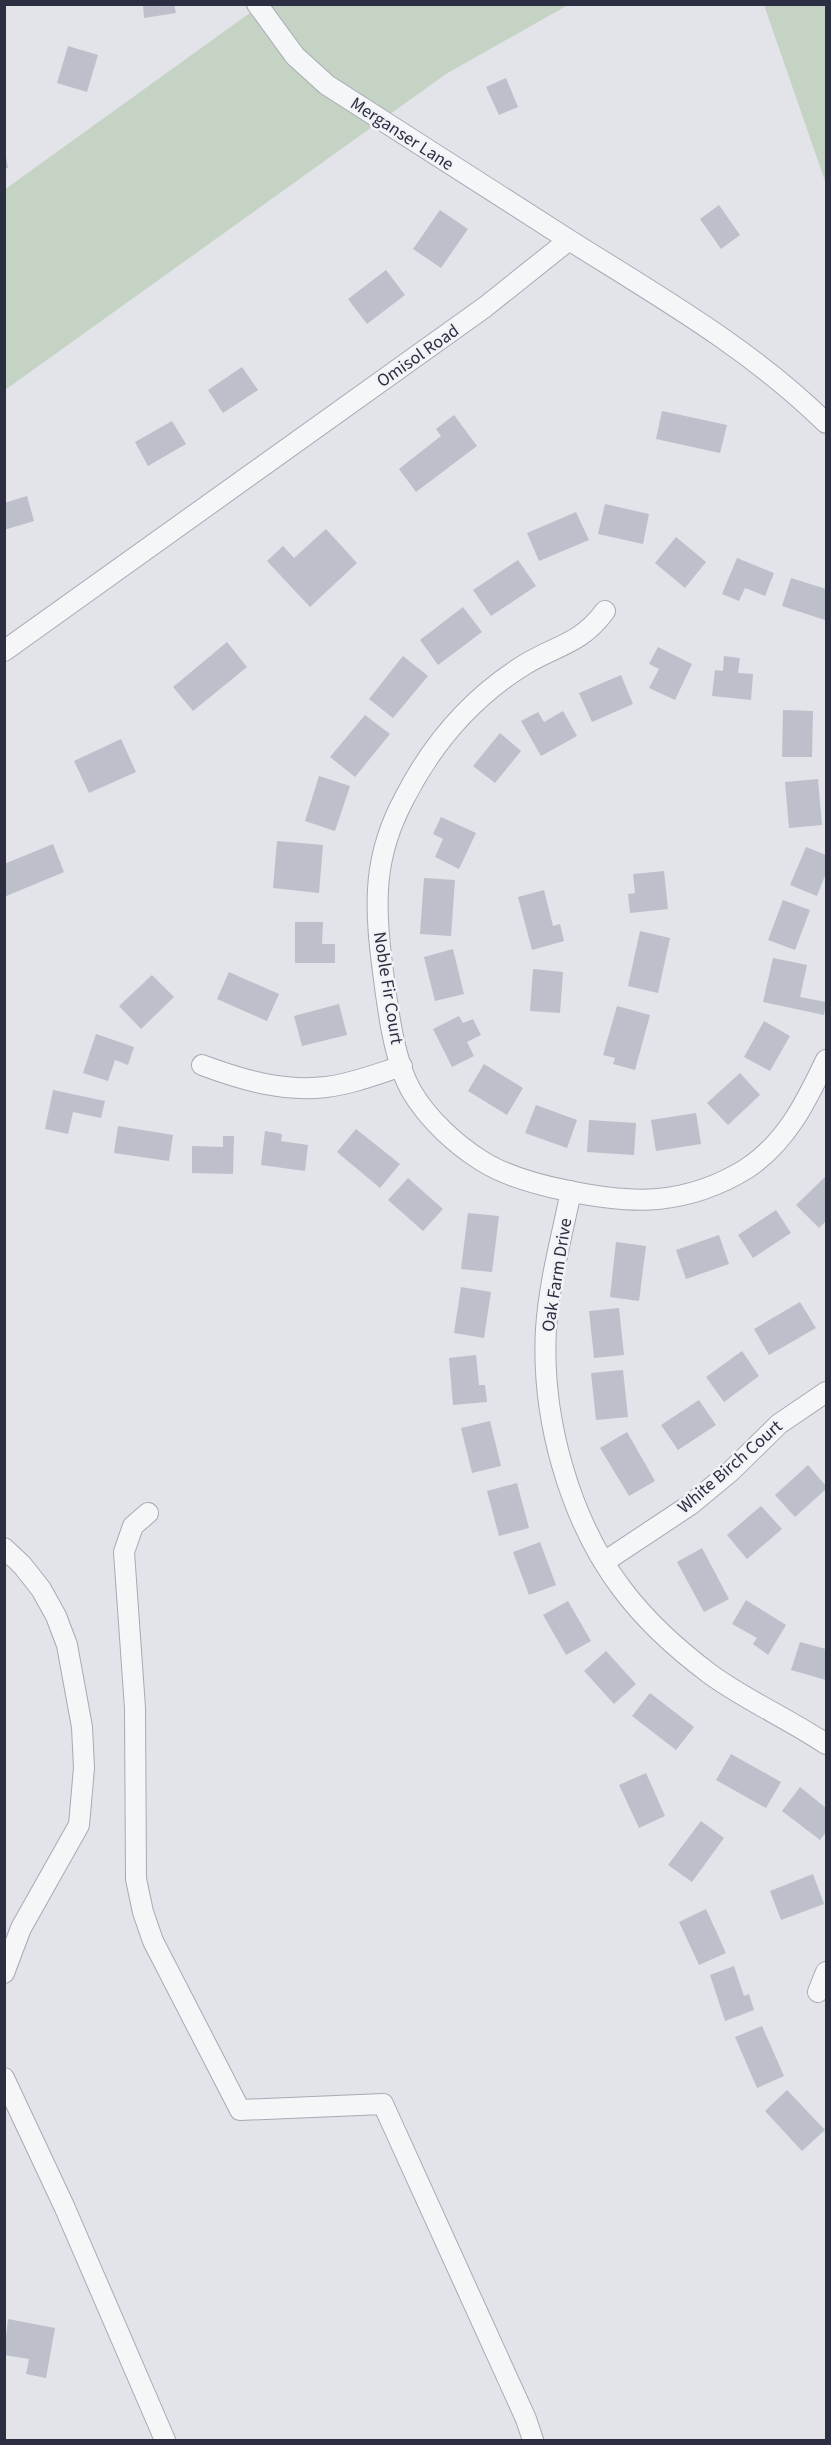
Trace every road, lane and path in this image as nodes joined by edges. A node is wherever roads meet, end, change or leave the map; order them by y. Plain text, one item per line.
1 (257, 4) edge
2 (569, 240) junction
3 (826, 423) edge
4 (604, 611) dead end
5 (4, 651) edge
6 (826, 1060) edge
7 (202, 1065) dead end
8 (402, 1066) junction
9 (572, 1191) junction
10 (826, 1392) edge
11 (148, 1513) dead end
12 (4, 1548) edge
13 (604, 1562) junction
14 (826, 1744) edge
15 (826, 1971) edge
16 (4, 1973) edge
17 (818, 1992) dead end
18 (4, 2078) edge
19 (165, 2440) edge
20 (533, 2440) edge

1 - 2 street, Merganser Lane
2 - 3 street
2 - 5 street, Omisol Road
4 - 8 street, Noble Fir Court
6 - 9 street, Noble Fir Court
7 - 8 street
8 - 9 street, Noble Fir Court
9 - 13 street, Oak Farm Drive
10 - 13 street, White Birch Court
11 - 20 street
12 - 16 street
13 - 14 street, Oak Farm Drive
15 - 17 street
18 - 19 street

